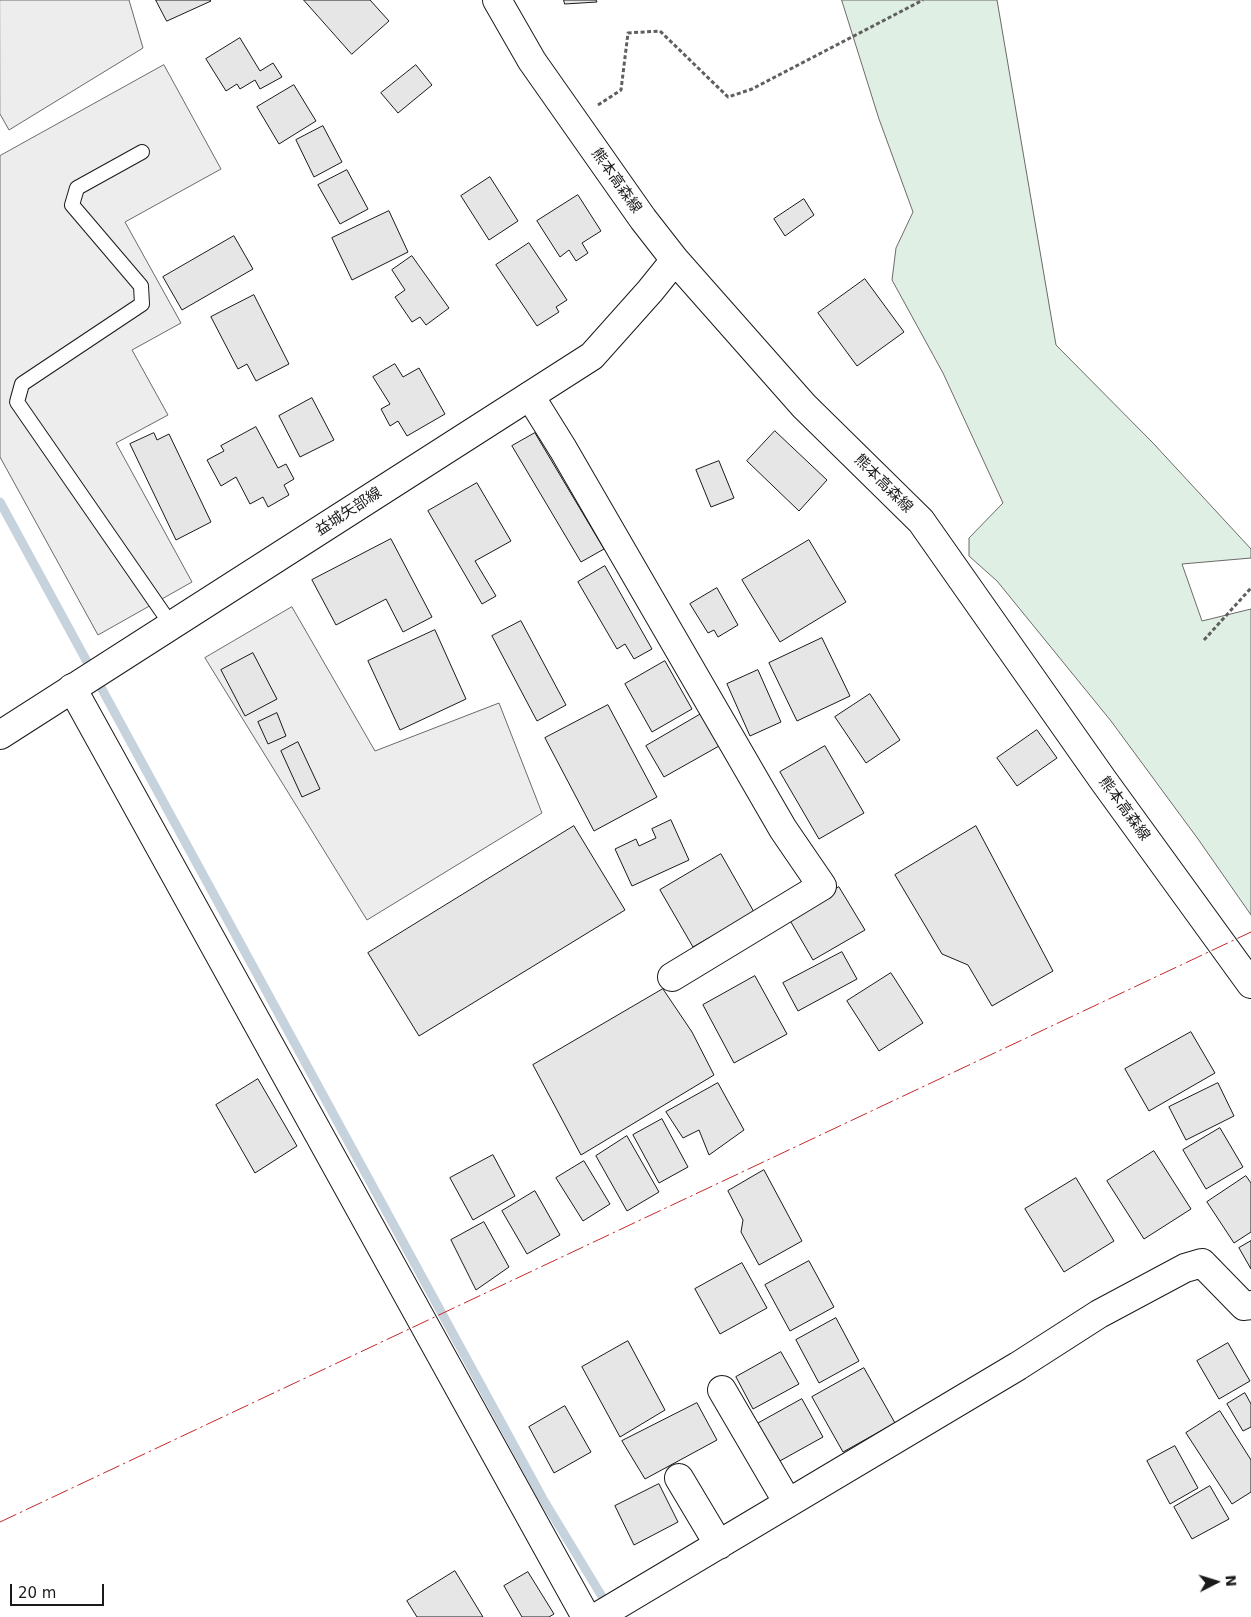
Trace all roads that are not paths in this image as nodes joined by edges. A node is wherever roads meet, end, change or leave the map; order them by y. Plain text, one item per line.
1 (497, 0) edge
2 (142, 152) dead end
3 (675, 260) junction
4 (530, 396) junction
5 (172, 626) junction
6 (72, 688) junction
7 (0, 735) edge
8 (672, 977) dead end
9 (1251, 984) edge
10 (1251, 1305) edge
11 (722, 1390) dead end
12 (679, 1478) dead end
13 (788, 1503) junction
14 (719, 1545) junction
15 (586, 1617) edge
16 (598, 1617) edge

1 - 3 street, 熊本高森線
2 - 5 lane
3 - 4 street, 益城矢部線
3 - 9 street, 熊本高森線
4 - 5 street, 益城矢部線
4 - 8 street
5 - 6 street, 益城矢部線
6 - 7 street, 益城矢部線
6 - 15 street
10 - 13 street
11 - 13 street
12 - 14 street
13 - 14 street
14 - 16 street

